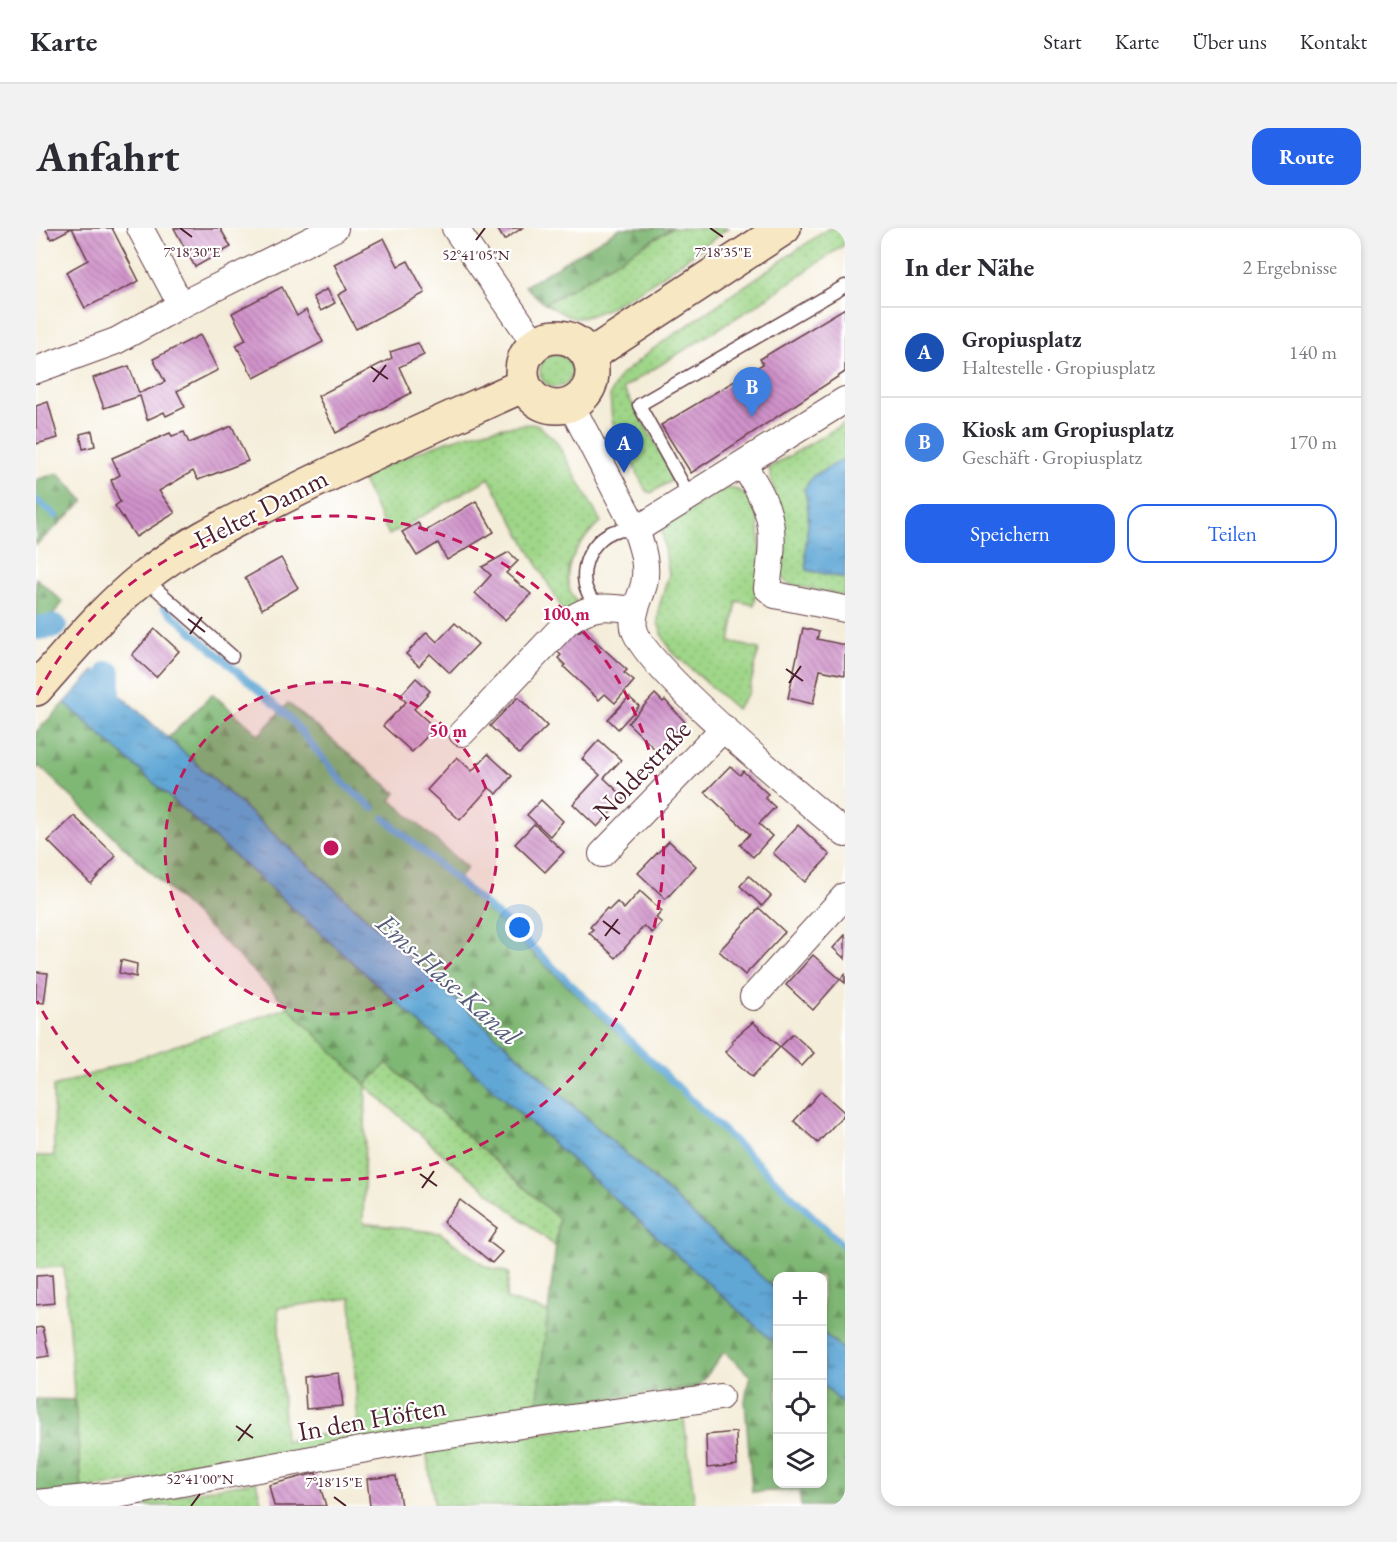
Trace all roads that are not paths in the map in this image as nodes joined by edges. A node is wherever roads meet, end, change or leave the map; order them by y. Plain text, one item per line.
1 (140, 228) edge
2 (335, 228) edge
3 (455, 228) edge
4 (784, 228) edge
5 (845, 286) edge
6 (181, 305) junction
7 (536, 344) junction
8 (589, 356) junction
9 (36, 370) edge
10 (524, 385) junction
11 (845, 400) edge
12 (571, 405) junction
13 (743, 465) junction
14 (690, 497) junction
15 (636, 530) junction
16 (143, 578) junction
17 (600, 606) junction
18 (845, 609) edge
19 (635, 610) junction
20 (232, 656) dead end
21 (36, 689) edge
22 (724, 728) junction
23 (462, 733) dead end
24 (845, 834) edge
25 (602, 854) dead end
26 (845, 896) edge
27 (753, 997) dead end
28 (720, 1397) dead end
29 (36, 1503) edge

1 - 6 street
2 - 6 street
3 - 7 street
4 - 8 street
5 - 14 lane
6 - 9 street
7 - 8 street
7 - 10 street
8 - 12 street
10 - 12 street
10 - 16 street, Helter Damm
11 - 13 street
12 - 15 street
13 - 14 street
13 - 18 street
14 - 15 street
15 - 17 lane
15 - 19 street
16 - 20 lane
16 - 21 street, Helter Damm
17 - 19 street
17 - 23 street
19 - 22 street, Noldestraße
22 - 24 street, Noldestraße
22 - 25 street, Noldestraße
26 - 27 street
28 - 29 street, In den Höften

